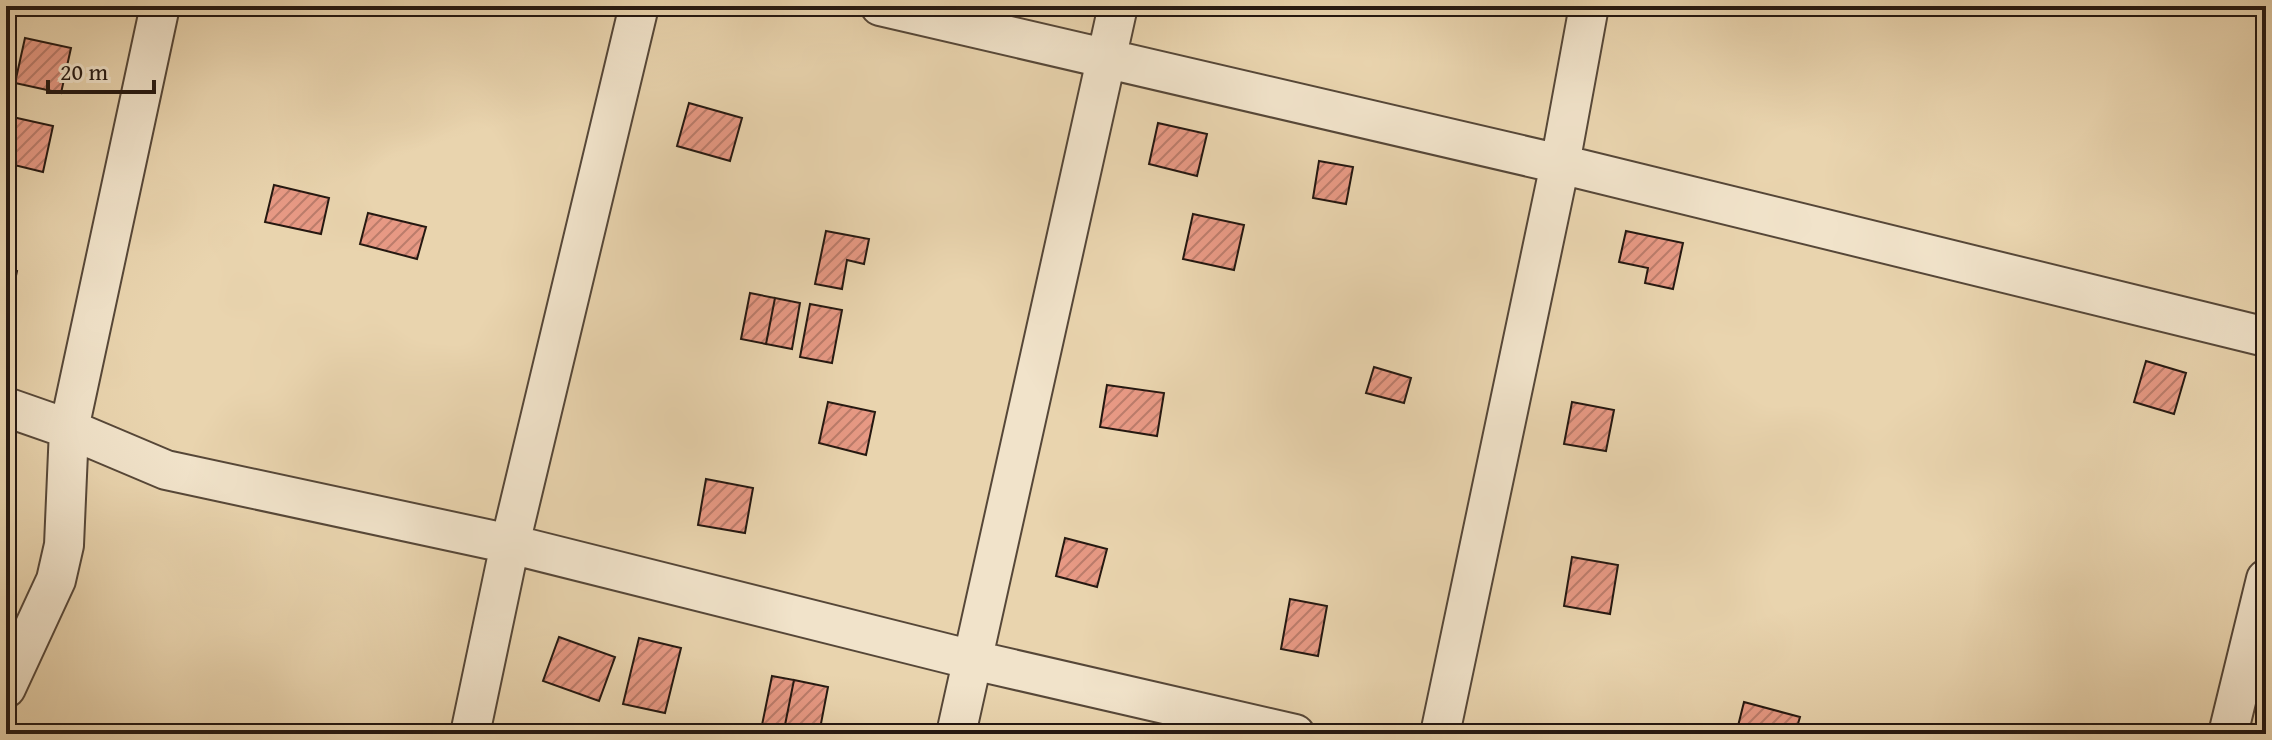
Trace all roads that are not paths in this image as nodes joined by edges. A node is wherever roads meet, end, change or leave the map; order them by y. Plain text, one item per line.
1 (160, 6) edge
2 (639, 6) edge
3 (880, 6) edge
4 (1118, 6) edge
5 (1589, 6) edge
6 (1106, 58) junction
7 (1560, 164) junction
8 (2266, 337) edge
9 (6, 407) edge
10 (69, 429) junction
11 (510, 544) junction
12 (2266, 579) edge
13 (973, 660) junction
14 (6, 688) edge
15 (470, 734) edge
16 (956, 734) edge
17 (1295, 734) edge
18 (1440, 734) edge
19 (2228, 734) edge

1 - 10 street
2 - 11 street
3 - 6 street
4 - 6 street
5 - 7 street
6 - 7 street
6 - 13 street
7 - 8 street
7 - 18 street
9 - 10 street
10 - 11 street
10 - 14 street
11 - 13 street
11 - 15 street
12 - 19 street
13 - 16 street
13 - 17 street

